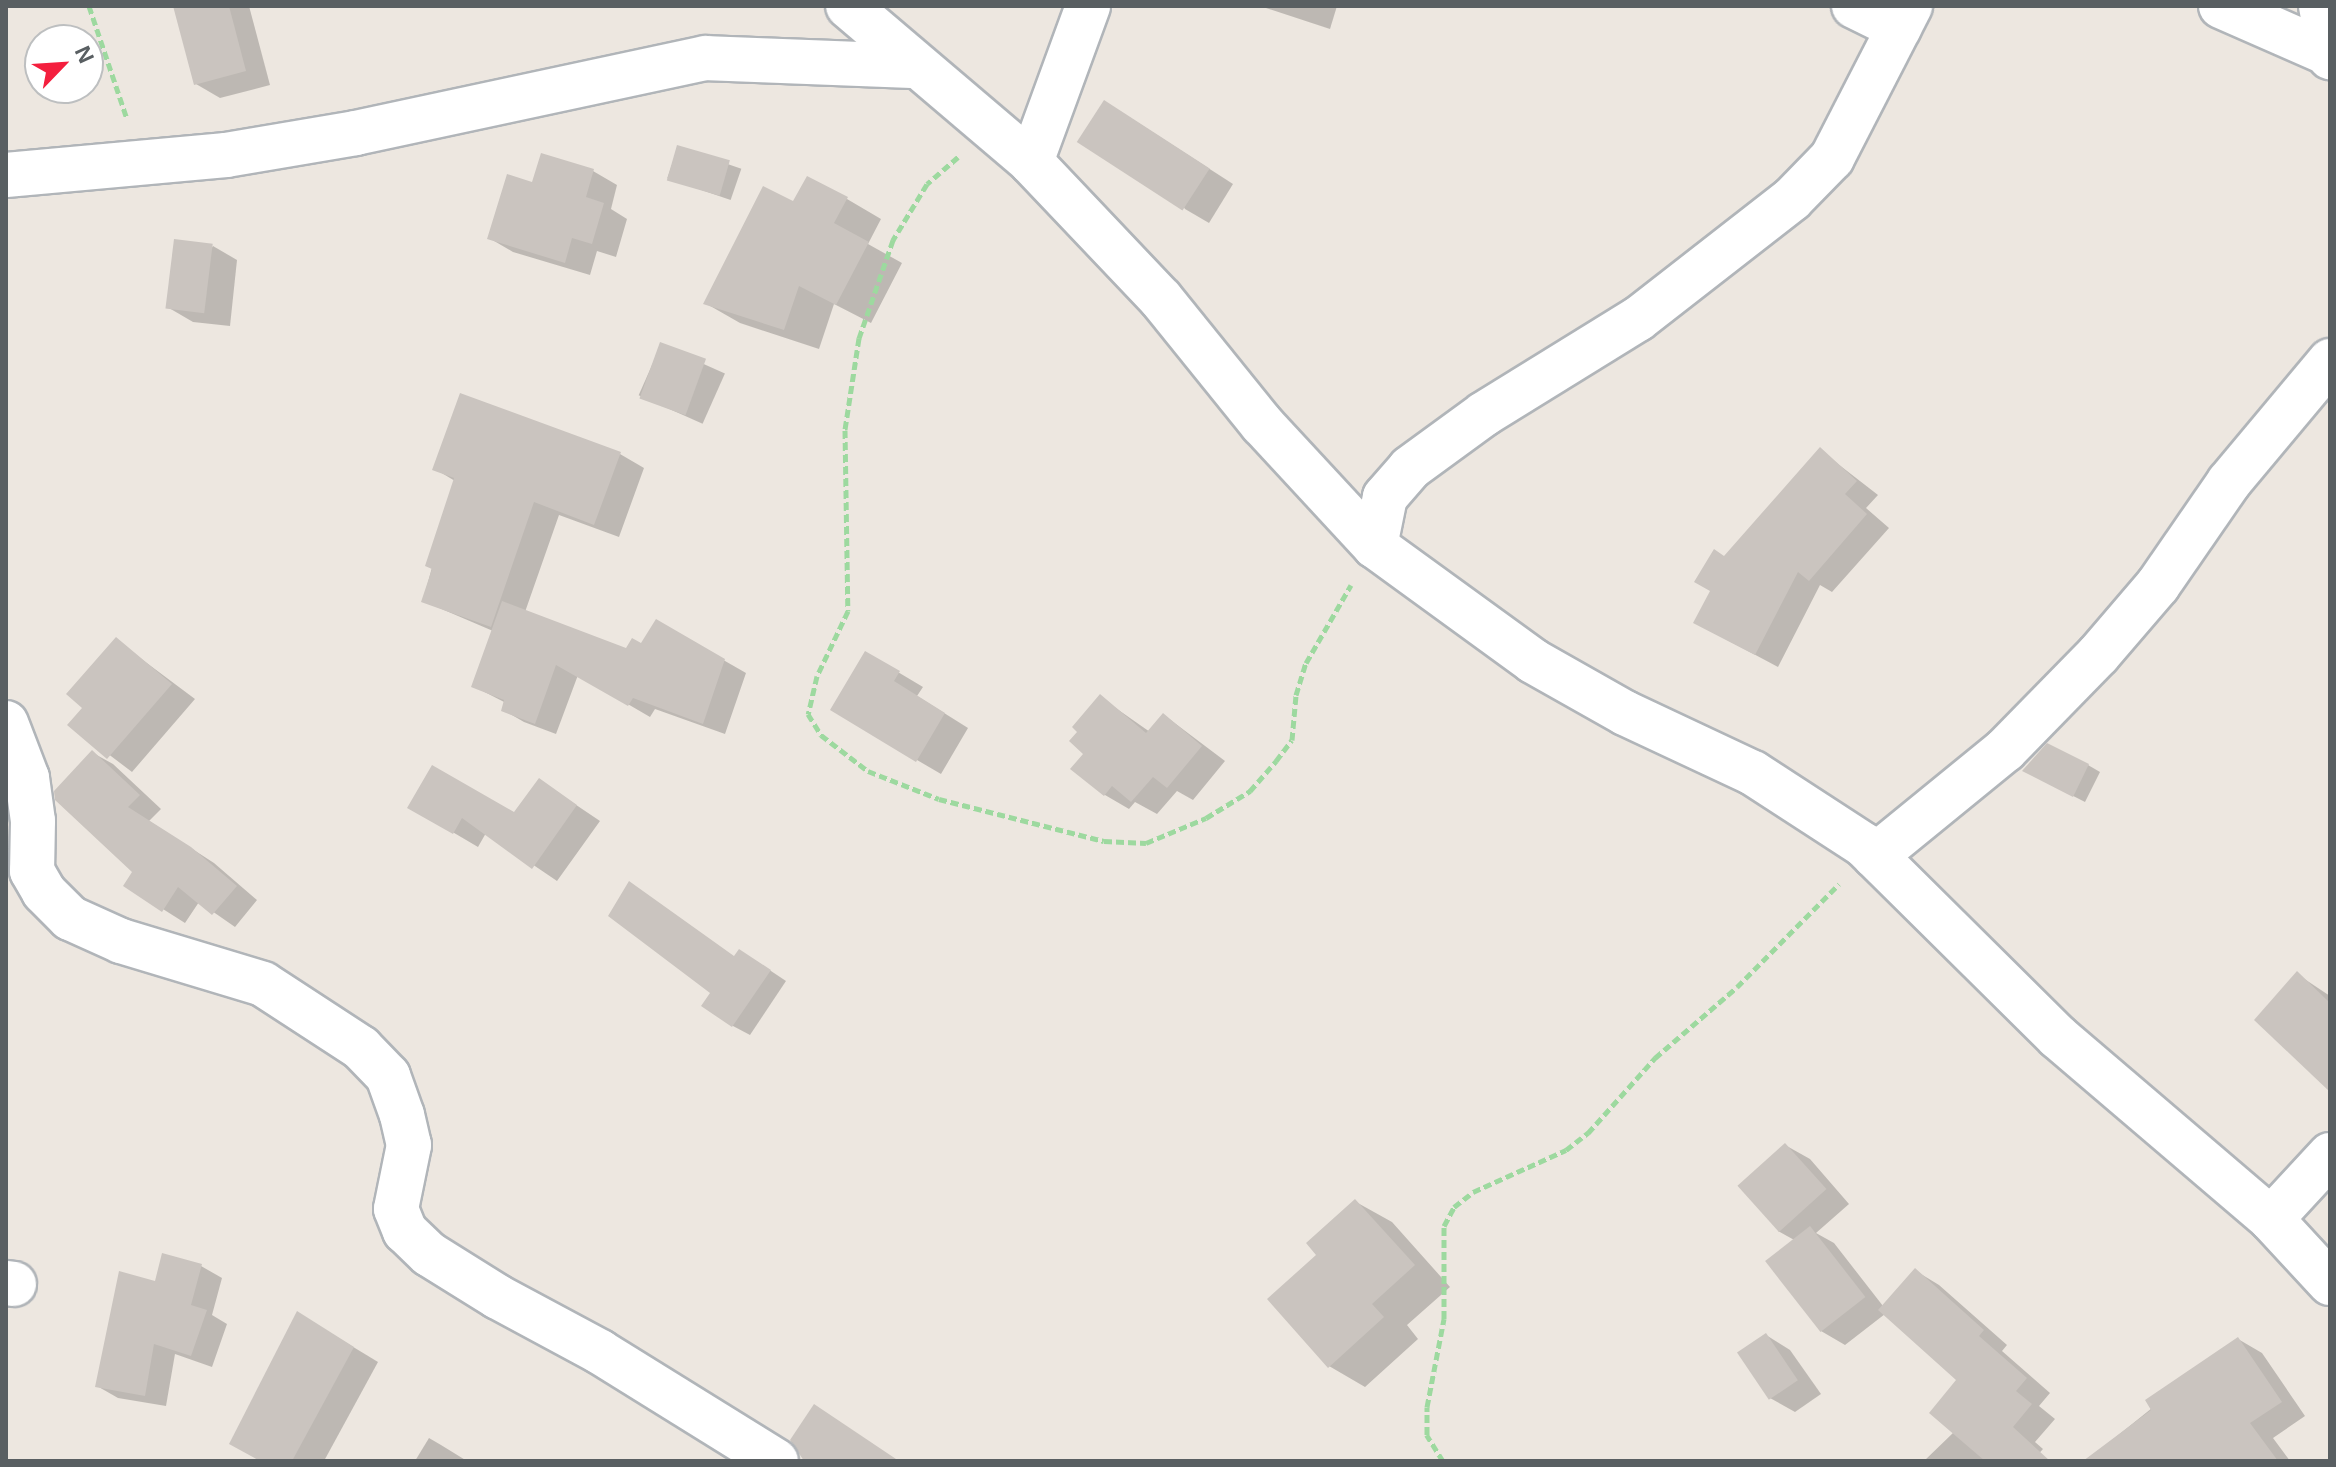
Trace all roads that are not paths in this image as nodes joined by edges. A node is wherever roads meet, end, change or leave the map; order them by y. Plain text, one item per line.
1 (848, 6) edge
2 (1088, 6) edge
3 (1854, 6) edge
4 (2221, 6) edge
5 (2321, 6) edge
6 (1905, 17) edge
7 (2329, 55) edge
8 (916, 66) junction
9 (1031, 162) junction
10 (6, 175) edge
11 (2330, 361) edge
12 (1375, 546) junction
13 (6, 723) edge
14 (1875, 856) junction
15 (25, 891) edge
16 (2330, 1155) edge
17 (2271, 1219) junction
18 (2330, 1283) edge
19 (776, 1461) edge

1 - 8 street
2 - 9 street
3 - 6 street
4 - 7 street
5 - 7 street
6 - 12 street
8 - 9 street
8 - 10 street
9 - 12 street
11 - 14 street
12 - 14 street
13 - 15 street
14 - 17 street
15 - 19 street
16 - 17 street
17 - 18 street

